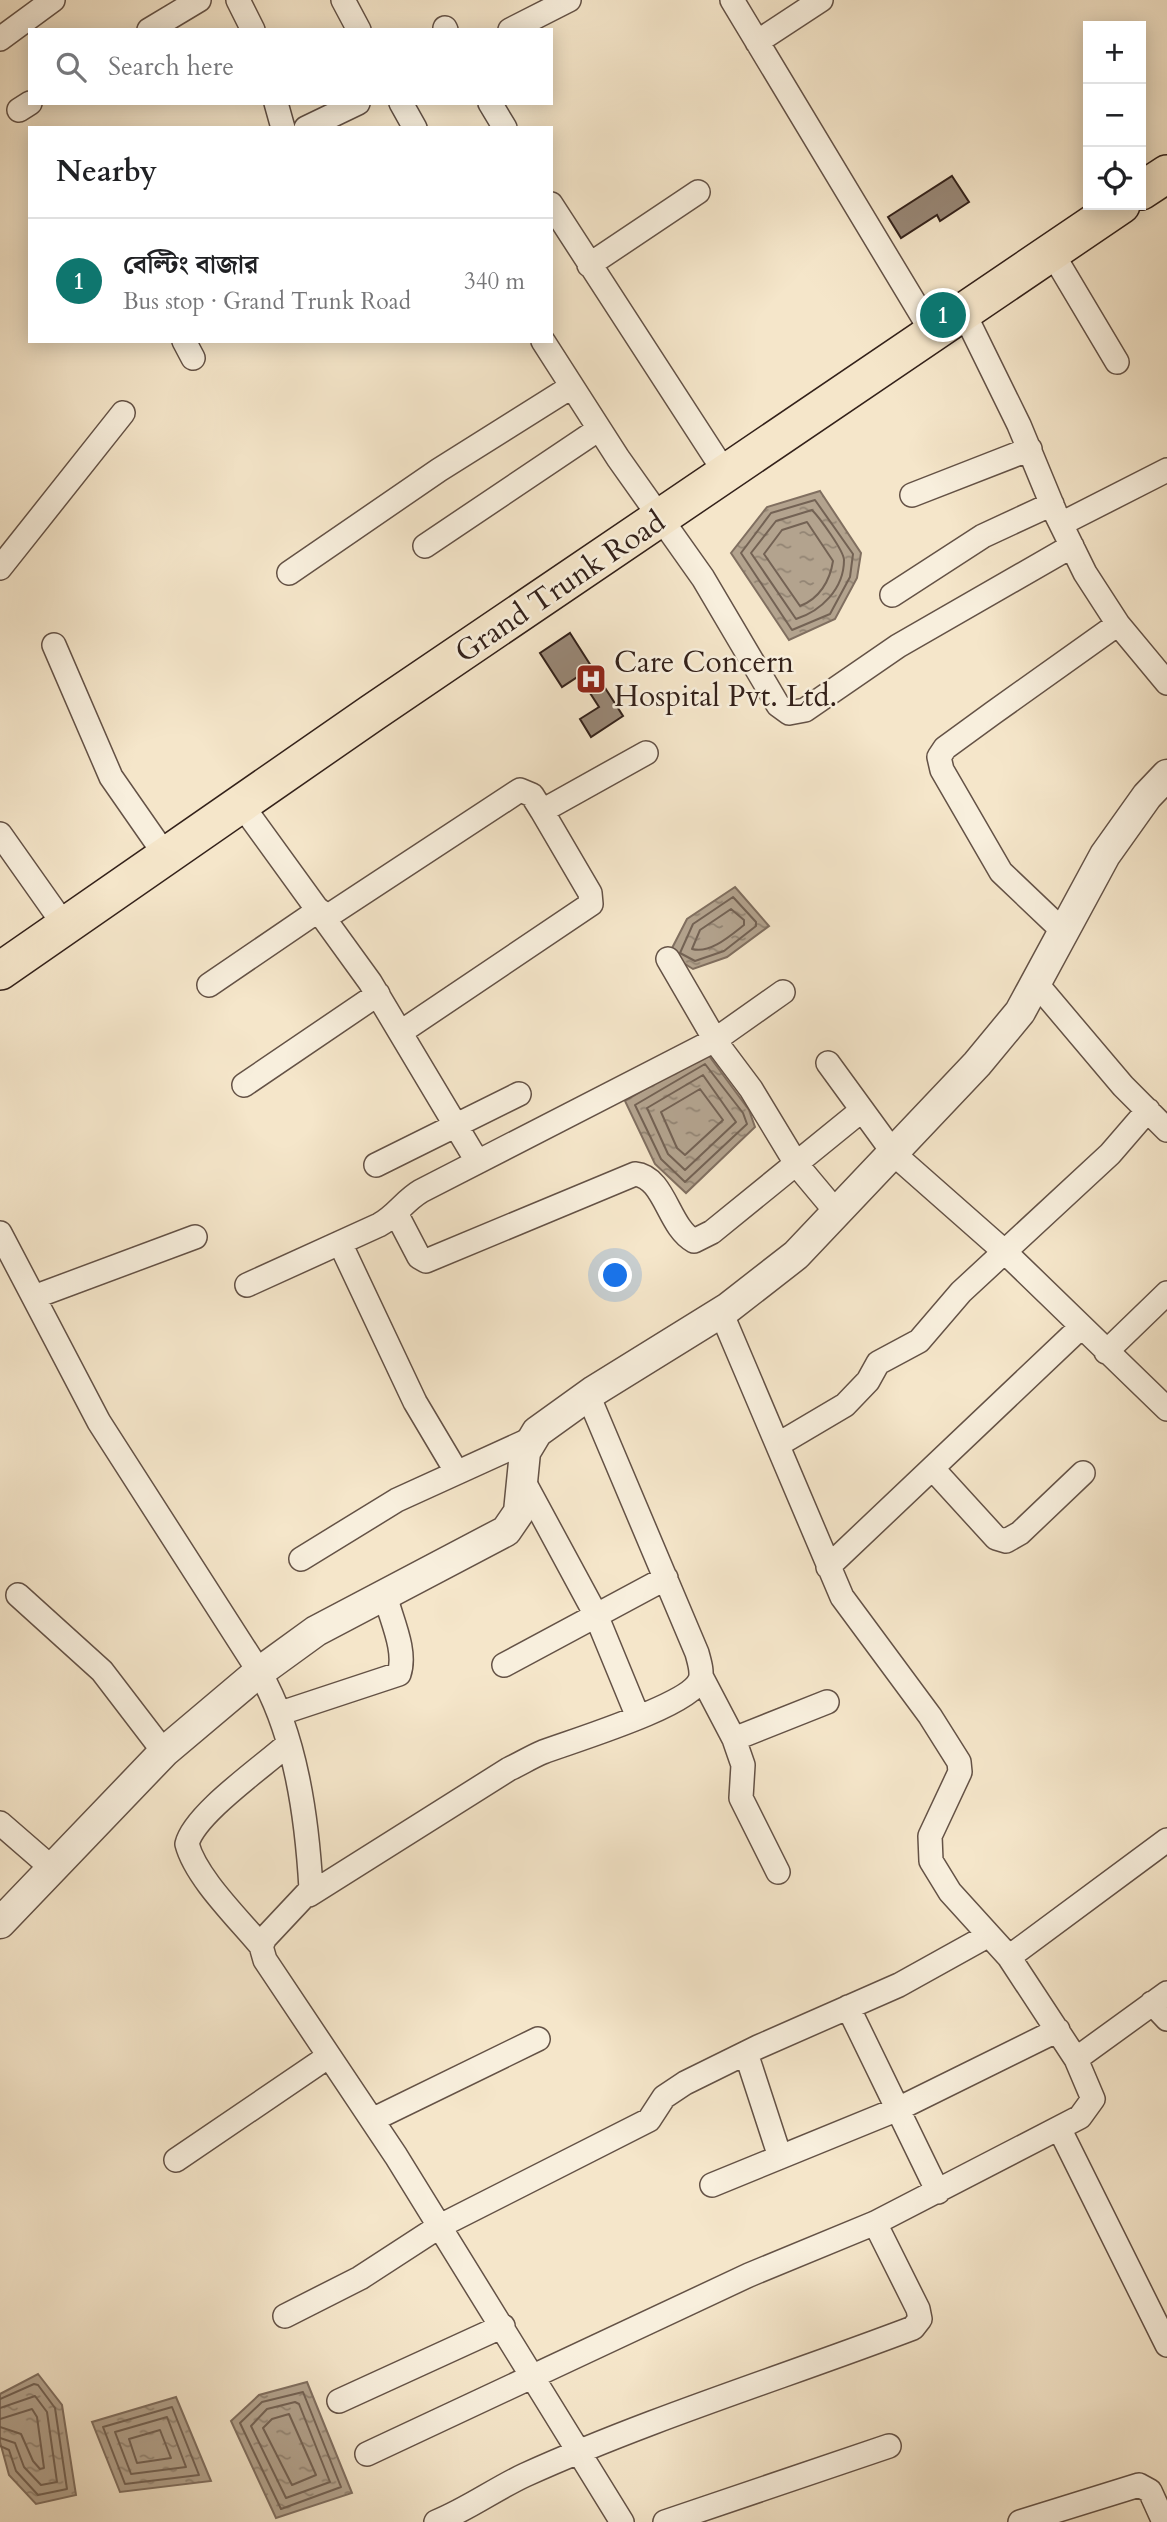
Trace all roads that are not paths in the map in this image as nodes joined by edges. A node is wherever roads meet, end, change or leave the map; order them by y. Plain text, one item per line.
1 (54, 0) edge
2 (199, 0) edge
3 (239, 0) edge
4 (342, 0) edge
5 (569, 0) edge
6 (732, 0) edge
7 (821, 0) edge
8 (152, 28) edge
9 (252, 28) edge
10 (358, 28) edge
11 (514, 28) edge
12 (0, 39) edge
13 (757, 42) junction
14 (277, 105) edge
15 (354, 105) edge
16 (402, 105) edge
17 (491, 105) edge
18 (283, 126) edge
19 (310, 126) edge
20 (414, 126) edge
21 (504, 126) edge
22 (1148, 188) edge
23 (698, 192) dead end
24 (553, 207) edge
25 (1051, 251) junction
26 (589, 265) junction
27 (963, 311) junction
28 (932, 332) junction
29 (544, 343) edge
30 (1116, 362) dead end
31 (571, 387) junction
32 (123, 413) dead end
33 (598, 429) junction
34 (1030, 449) junction
35 (1167, 470) edge
36 (726, 474) junction
37 (912, 495) dead end
38 (1056, 514) junction
39 (662, 518) junction
40 (425, 546) dead end
41 (1072, 546) junction
42 (0, 568) edge
43 (289, 573) dead end
44 (892, 595) dead end
45 (1118, 624) junction
46 (54, 645) dead end
47 (1167, 683) edge
48 (646, 753) dead end
49 (1167, 775) edge
50 (241, 804) junction
51 (542, 811) junction
52 (0, 834) edge
53 (166, 856) junction
54 (322, 914) junction
55 (65, 926) junction
56 (1063, 930) junction
57 (668, 959) dead end
58 (0, 971) edge
59 (1035, 982) junction
60 (209, 985) dead end
61 (783, 992) dead end
62 (378, 994) junction
63 (401, 1032) junction
64 (715, 1040) junction
65 (828, 1063) dead end
66 (244, 1085) dead end
67 (519, 1094) dead end
68 (862, 1110) junction
69 (1148, 1110) junction
70 (456, 1125) junction
71 (1167, 1130) edge
72 (895, 1155) junction
73 (477, 1161) junction
74 (376, 1165) dead end
75 (797, 1165) junction
76 (396, 1213) junction
77 (838, 1214) junction
78 (0, 1233) edge
79 (195, 1237) dead end
80 (340, 1243) junction
81 (1005, 1252) junction
82 (247, 1285) dead end
83 (1167, 1293) edge
84 (34, 1297) junction
85 (721, 1312) junction
86 (1081, 1327) junction
87 (1106, 1352) junction
88 (588, 1395) junction
89 (1167, 1409) edge
90 (531, 1439) junction
91 (779, 1444) junction
92 (933, 1469) junction
93 (456, 1471) junction
94 (1083, 1472) dead end
95 (523, 1480) junction
96 (302, 1559) dead end
97 (828, 1567) junction
98 (666, 1578) junction
99 (18, 1595) dead end
100 (385, 1595) junction
101 (596, 1615) junction
102 (504, 1665) dead end
103 (260, 1673) junction
104 (701, 1676) junction
105 (827, 1702) dead end
106 (281, 1713) junction
107 (638, 1717) junction
108 (734, 1739) junction
109 (288, 1744) junction
110 (164, 1752) junction
111 (0, 1823) edge
112 (1167, 1840) edge
113 (53, 1869) junction
114 (778, 1872) dead end
115 (309, 1895) junction
116 (0, 1923) edge
117 (989, 1935) junction
118 (261, 1946) junction
119 (1009, 1957) junction
120 (1162, 2005) edge
121 (848, 2007) junction
122 (1058, 2030) junction
123 (538, 2039) dead end
124 (746, 2053) junction
125 (328, 2056) junction
126 (1076, 2059) junction
127 (898, 2109) junction
128 (372, 2120) junction
129 (1059, 2128) junction
130 (780, 2157) junction
131 (176, 2160) dead end
132 (712, 2185) dead end
133 (938, 2192) junction
134 (875, 2223) junction
135 (440, 2226) junction
136 (285, 2316) dead end
137 (503, 2326) junction
138 (1167, 2345) edge
139 (534, 2376) junction
140 (339, 2401) dead end
141 (889, 2446) dead end
142 (580, 2452) junction
143 (367, 2454) dead end
144 (479, 2513) edge
145 (440, 2521) edge
146 (622, 2522) edge
147 (665, 2522) edge
148 (1020, 2522) edge
149 (1164, 2522) edge

1 - 12 street
2 - 8 street
3 - 9 street
4 - 10 street
5 - 11 street
6 - 13 street
7 - 13 street
13 - 28 street
14 - 18 street
15 - 19 street
16 - 20 street
17 - 21 street
22 - 25 main road, Grand Trunk Road
23 - 26 street
24 - 26 street
25 - 27 main road, Grand Trunk Road
25 - 30 street
26 - 36 street
27 - 28 main road, Grand Trunk Road
27 - 34 street
28 - 36 main road, Grand Trunk Road
29 - 31 street
31 - 33 street
31 - 43 street
32 - 42 street
33 - 39 street
33 - 40 street
34 - 37 street
34 - 38 street
35 - 38 street
36 - 39 main road, Grand Trunk Road
38 - 41 street
38 - 44 street
39 - 41 street
39 - 50 main road, Grand Trunk Road
41 - 45 street
45 - 47 street
45 - 56 street
46 - 53 street
48 - 51 street
49 - 56 street
50 - 53 main road, Grand Trunk Road
50 - 54 street
51 - 54 street
51 - 63 street
52 - 55 street
53 - 55 main road, Grand Trunk Road
54 - 60 street
54 - 62 street
55 - 58 main road, Grand Trunk Road
56 - 59 street
57 - 64 street
59 - 69 street
59 - 72 street
61 - 64 street
62 - 63 street
62 - 66 street
63 - 70 street
64 - 73 street
64 - 75 street
65 - 68 street
67 - 70 street
68 - 72 street
68 - 75 street
69 - 71 street
69 - 81 street
70 - 73 street
70 - 74 street
72 - 77 street
72 - 81 street
73 - 76 street
75 - 76 street
75 - 77 street
76 - 80 street
77 - 85 street
78 - 84 street
79 - 84 street
80 - 82 street
80 - 93 street
81 - 86 street
81 - 91 street
83 - 87 street
84 - 103 street
85 - 88 street
85 - 91 street
86 - 87 street
86 - 92 street
87 - 89 street
88 - 90 street
88 - 98 street
90 - 93 street
90 - 95 street
91 - 97 street
92 - 94 street
92 - 97 street
93 - 96 street
95 - 100 street
95 - 101 street
97 - 117 street
98 - 101 street
98 - 104 street
99 - 110 street
100 - 103 street
100 - 106 street
101 - 102 street
101 - 107 street
103 - 106 street
103 - 110 street
104 - 107 street
104 - 108 street
105 - 108 street
106 - 109 street
107 - 115 street
108 - 114 street
109 - 115 street
109 - 118 street
110 - 113 street
111 - 113 street
112 - 119 street
113 - 116 street
115 - 118 street
117 - 119 street
117 - 121 street
118 - 125 street
119 - 122 street
120 - 126 street
121 - 124 street
121 - 127 street
122 - 126 street
122 - 127 street
123 - 128 street
124 - 130 street
124 - 135 street
125 - 128 street
125 - 131 street
126 - 129 street
127 - 130 street
127 - 133 street
128 - 135 street
129 - 133 street
129 - 138 street
130 - 132 street
133 - 134 street
134 - 139 street
134 - 142 street
135 - 136 street
135 - 137 street
137 - 139 street
137 - 140 street
139 - 142 street
139 - 143 street
141 - 147 street
142 - 144 street
142 - 146 street
144 - 145 street
148 - 149 street

